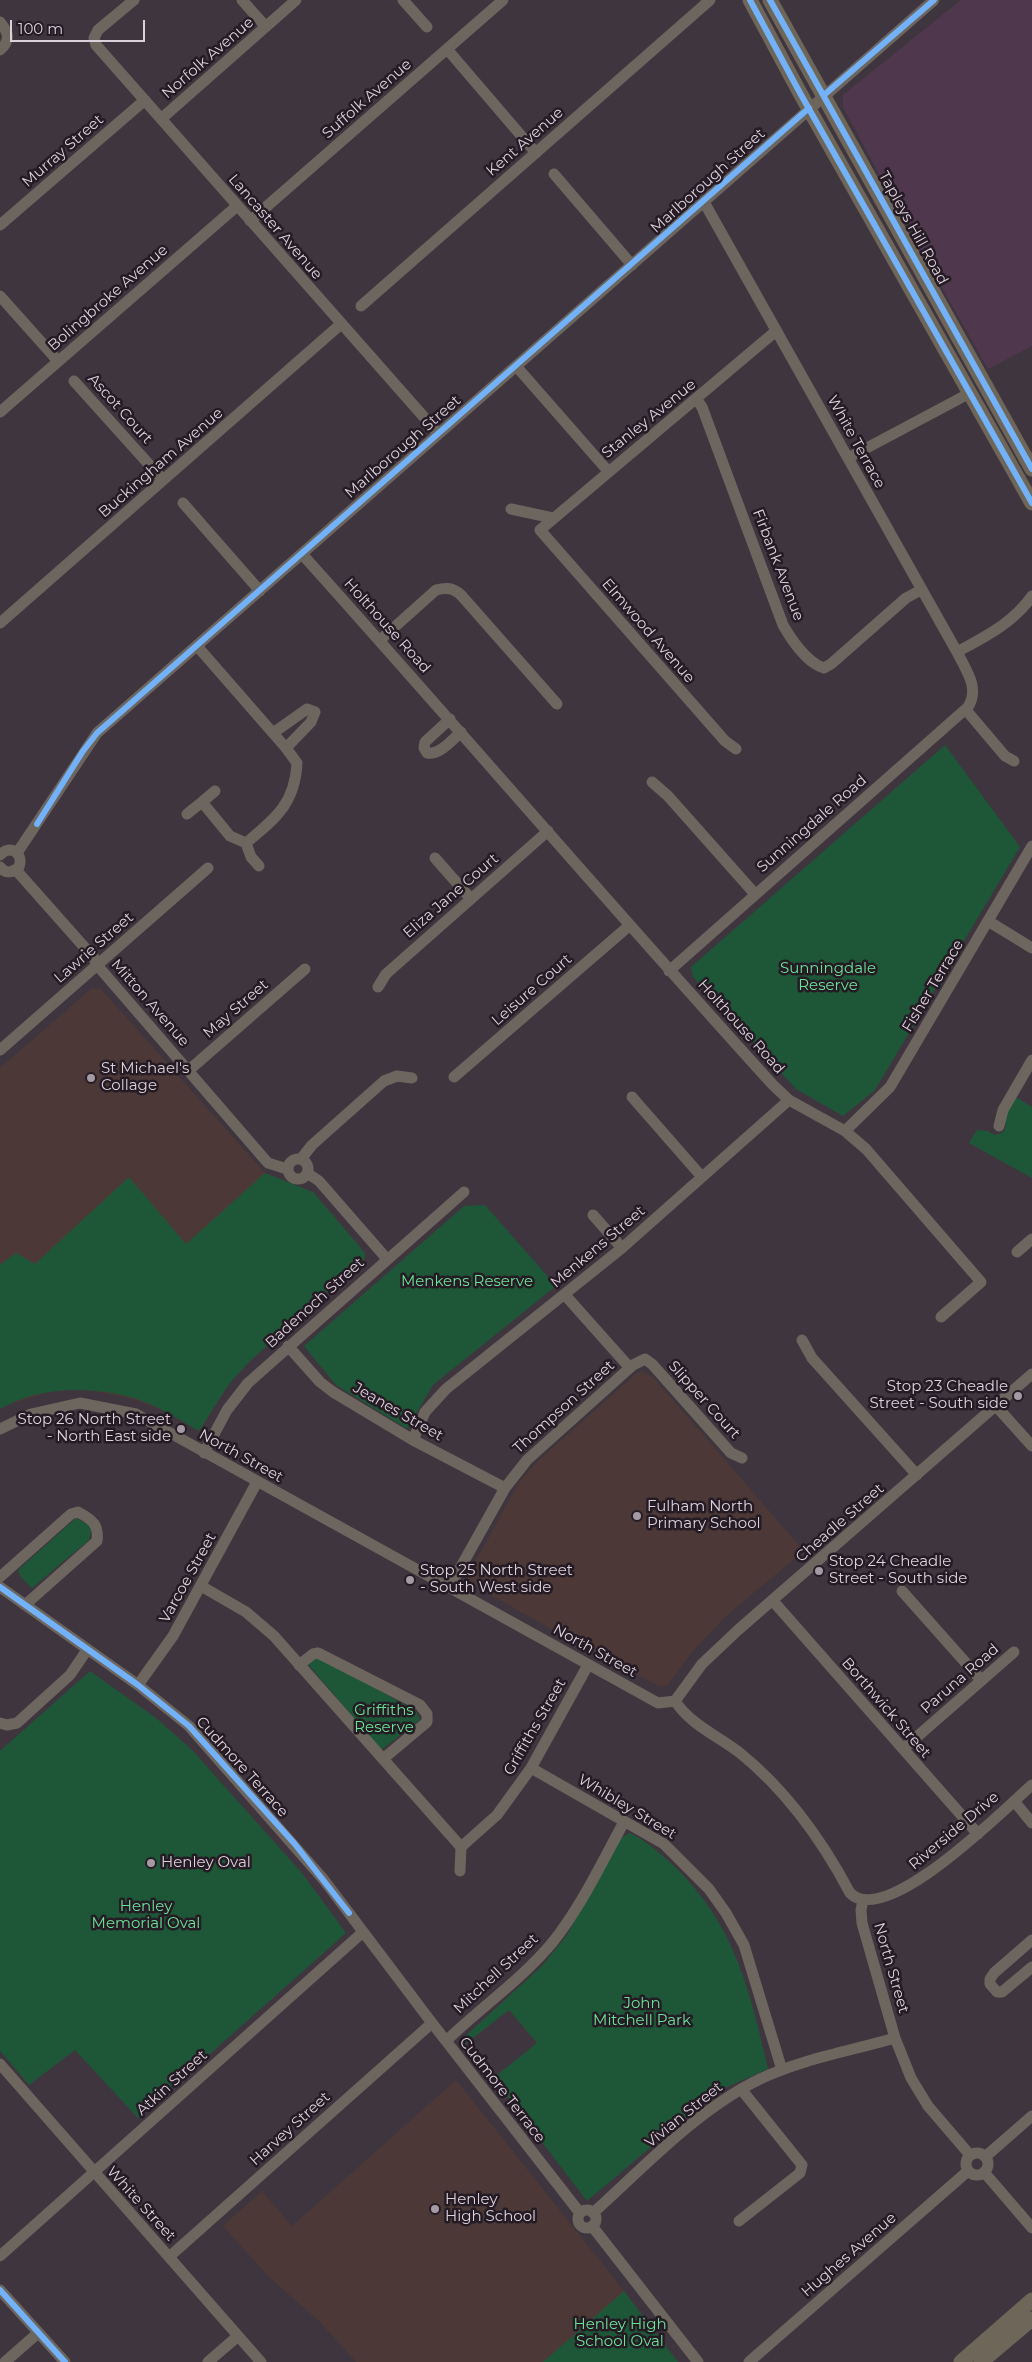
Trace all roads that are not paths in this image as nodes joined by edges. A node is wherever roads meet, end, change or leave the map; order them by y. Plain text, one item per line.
1 (134, 0) edge
2 (242, 0) edge
3 (296, 0) edge
4 (403, 0) edge
5 (503, 0) edge
6 (710, 0) edge
7 (750, 0) edge
8 (770, 0) edge
9 (934, 0) edge
10 (0, 22) edge
11 (266, 27) junction
12 (427, 27) dead end
13 (447, 48) junction
14 (0, 50) edge
15 (824, 95) junction
16 (145, 100) junction
17 (808, 108) junction
18 (161, 119) junction
19 (536, 152) junction
20 (554, 174) dead end
21 (704, 202) junction
22 (237, 206) junction
23 (250, 221) junction
24 (0, 225) edge
25 (632, 265) junction
26 (0, 296) edge
27 (361, 306) dead end
28 (341, 324) junction
29 (776, 331) junction
30 (58, 361) junction
31 (516, 366) junction
32 (74, 381) dead end
33 (970, 393) junction
34 (697, 400) junction
35 (0, 412) edge
36 (438, 433) junction
37 (848, 458) junction
38 (1032, 469) edge
39 (608, 472) junction
40 (163, 480) junction
41 (183, 503) dead end
42 (1032, 503) edge
43 (511, 509) dead end
44 (554, 518) junction
45 (540, 530) joint
46 (302, 554) junction
47 (921, 590) junction
48 (260, 591) junction
49 (1032, 596) edge
50 (0, 623) edge
51 (380, 640) junction
52 (197, 646) junction
53 (957, 652) junction
54 (973, 699) joint
55 (556, 704) dead end
56 (966, 710) junction
57 (450, 719) junction
58 (461, 732) junction
59 (273, 733) junction
60 (286, 748) junction
61 (736, 749) dead end
62 (1014, 761) dead end
63 (652, 782) dead end
64 (215, 791) dead end
65 (202, 802) junction
66 (187, 814) dead end
67 (548, 831) junction
68 (246, 843) junction
69 (1032, 846) edge
70 (1, 852) edge
71 (17, 853) junction
72 (435, 858) dead end
73 (259, 866) dead end
74 (0, 868) edge
75 (208, 868) dead end
76 (16, 870) junction
77 (756, 894) junction
78 (471, 899) junction
79 (988, 921) junction
80 (630, 925) junction
81 (1032, 948) edge
82 (97, 965) junction
83 (305, 969) dead end
84 (669, 971) junction
85 (378, 987) dead end
86 (0, 1050) edge
87 (1032, 1060) edge
88 (188, 1071) junction
89 (454, 1077) dead end
90 (412, 1078) dead end
91 (632, 1097) dead end
92 (788, 1100) junction
93 (998, 1126) dead end
94 (845, 1131) junction
95 (301, 1159) junction
96 (287, 1169) junction
97 (307, 1173) junction
98 (702, 1177) junction
99 (464, 1192) dead end
100 (594, 1215) dead end
101 (1032, 1239) edge
102 (622, 1248) junction
103 (1017, 1252) dead end
104 (387, 1259) junction
105 (565, 1295) junction
106 (941, 1317) dead end
107 (802, 1340) dead end
108 (288, 1346) junction
109 (645, 1359) joint
110 (630, 1368) junction
111 (1032, 1374) edge
112 (996, 1406) junction
113 (0, 1429) edge
114 (414, 1440) junction
115 (1032, 1446) edge
116 (204, 1453) junction
117 (742, 1458) dead end
118 (917, 1475) junction
119 (257, 1482) junction
120 (505, 1488) junction
121 (0, 1577) edge
122 (201, 1586) junction
123 (0, 1587) edge
124 (449, 1588) junction
125 (902, 1590) dead end
126 (773, 1601) junction
127 (25, 1605) junction
128 (87, 1650) junction
129 (1014, 1652) dead end
130 (299, 1665) junction
131 (588, 1665) junction
132 (981, 1680) junction
133 (138, 1684) junction
134 (675, 1701) junction
135 (0, 1722) edge
136 (903, 1749) junction
137 (383, 1759) junction
138 (531, 1768) junction
139 (1032, 1785) edge
140 (1014, 1801) junction
141 (624, 1822) junction
142 (1032, 1822) edge
143 (978, 1834) junction
144 (461, 1848) junction
145 (460, 1871) dead end
146 (863, 1900) junction
147 (363, 1932) junction
148 (1032, 1940) edge
149 (1032, 1967) edge
150 (432, 2023) junction
151 (895, 2038) junction
152 (446, 2042) junction
153 (0, 2064) edge
154 (782, 2070) junction
155 (741, 2089) junction
156 (1032, 2116) edge
157 (970, 2155) junction
158 (985, 2157) junction
159 (968, 2170) junction
160 (984, 2172) junction
161 (94, 2173) junction
162 (580, 2213) junction
163 (593, 2213) junction
164 (739, 2221) dead end
165 (592, 2226) junction
166 (1032, 2228) edge
167 (0, 2256) edge
168 (169, 2257) junction
169 (0, 2290) edge
170 (1032, 2300) edge
171 (1032, 2319) edge
172 (38, 2333) junction
173 (238, 2336) junction
174 (5, 2362) edge
175 (65, 2362) edge
176 (208, 2362) edge
177 (261, 2362) edge
178 (698, 2362) edge
179 (749, 2362) edge
180 (961, 2362) edge
181 (981, 2362) edge

1 - 16 street, Lancaster Avenue
2 - 11 street
3 - 11 street, Norfolk Avenue
4 - 12 street
5 - 13 street, Suffolk Avenue
6 - 19 street, Kent Avenue
7 - 17 main road, Tapleys Hill Road
8 - 15 main road, Tapleys Hill Road
9 - 15 street, Marlborough Street
10 - 14 street
11 - 18 street, Norfolk Avenue
13 - 19 street
13 - 23 street, Suffolk Avenue
15 - 17 street, Marlborough Street
15 - 38 main road, Tapleys Hill Road
16 - 18 street, Lancaster Avenue
16 - 24 street, Murray Street
17 - 21 street, Marlborough Street
17 - 33 main road, Tapleys Hill Road
18 - 22 street, Lancaster Avenue
19 - 27 street, Kent Avenue
20 - 25 street
21 - 25 street, Marlborough Street
21 - 29 street, White Terrace
22 - 23 street, Lancaster Avenue
22 - 30 street, Bolingbroke Avenue
23 - 28 street, Lancaster Avenue
25 - 31 street, Marlborough Street
26 - 30 street
28 - 36 street, Lancaster Avenue
28 - 40 street, Buckingham Avenue
29 - 34 street, Stanley Avenue
29 - 37 street, White Terrace
30 - 35 street, Bolingbroke Avenue
31 - 36 street, Marlborough Street
31 - 39 street
32 - 40 street, Ascot Court
33 - 37 street
33 - 42 main road, Tapleys Hill Road
34 - 39 street, Stanley Avenue
34 - 47 street, Firbank Avenue
36 - 46 street, Marlborough Street
37 - 47 street, White Terrace
39 - 44 street, Stanley Avenue
40 - 50 street, Buckingham Avenue
41 - 48 street
43 - 44 street
44 - 45 street, Stanley Avenue
45 - 61 street, Elmwood Avenue
46 - 48 street, Marlborough Street
46 - 51 street, Holthouse Road
47 - 53 street, White Terrace
48 - 52 street, Marlborough Street
49 - 53 street
51 - 55 street
51 - 57 street, Holthouse Road
52 - 59 street
52 - 71 street, Marlborough Street
53 - 54 street, White Terrace
54 - 56 street, Sunningdale Road
56 - 62 street
56 - 77 street, Sunningdale Road
57 - 58 street, Holthouse Road
57 - 58 street
58 - 67 street, Holthouse Road
59 - 60 street
59 - 60 street
60 - 68 street
63 - 77 street
64 - 65 street
65 - 66 street
65 - 68 street
67 - 78 street, Eliza Jane Court
67 - 80 street, Holthouse Road
68 - 73 street
69 - 79 street, Fisher Terrace
70 - 71 street
71 - 76 street
72 - 78 street
74 - 76 street
75 - 82 street, Lawrie Street
76 - 82 street, Mitton Avenue
77 - 84 street, Sunningdale Road
78 - 85 street, Eliza Jane Court
79 - 81 street
79 - 94 street, Fisher Terrace
80 - 84 street, Holthouse Road
80 - 89 street, Leisure Court
82 - 86 street, Lawrie Street
82 - 88 street, Mitton Avenue
83 - 88 street, May Street
84 - 92 street, Holthouse Road
87 - 93 street
88 - 96 street, Mitton Avenue
90 - 95 street
91 - 98 street
92 - 94 street, Holthouse Road
92 - 98 street, Menkens Street
94 - 106 street, Holthouse Road
95 - 96 street
95 - 97 street
96 - 97 street
97 - 104 street
98 - 102 street, Menkens Street
99 - 104 street, Badenoch Street
100 - 102 street
101 - 103 street
102 - 105 street, Menkens Street
104 - 108 street, Badenoch Street
105 - 110 street
105 - 114 street, Menkens Street
107 - 118 street
108 - 114 street, Jeanes Street
108 - 116 street, Badenoch Street
109 - 110 street, Thompson Street
109 - 117 street, Slipper Court
110 - 120 street, Thompson Street
111 - 112 street, Cheadle Street
112 - 115 street
112 - 118 street, Cheadle Street
113 - 116 street, North Street
114 - 120 street, Jeanes Street
116 - 119 street, North Street
118 - 126 street, Cheadle Street
119 - 122 street, Varcoe Street
119 - 124 street, North Street
120 - 124 street, Thompson Street
121 - 127 street
122 - 130 street
122 - 133 street, Varcoe Street
123 - 127 street, Cudmore Terrace
124 - 131 street, North Street
125 - 132 street
126 - 134 street, Cheadle Street
126 - 136 street, Borthwick Street
127 - 128 street, Cudmore Terrace
128 - 133 street, Cudmore Terrace
128 - 135 street
129 - 132 street, Paruna Road
130 - 137 street
130 - 137 street
131 - 134 street, North Street
131 - 138 street, Griffiths Street
132 - 136 street, Paruna Road
133 - 147 street, Cudmore Terrace
134 - 146 street
136 - 143 street, Borthwick Street
137 - 144 street
138 - 141 street, Whibley Street
138 - 144 street, Griffiths Street
139 - 140 street, Riverside Drive
140 - 142 street
140 - 143 street, Riverside Drive
141 - 152 street, Mitchell Street
141 - 154 street, Whibley Street
143 - 146 street, Riverside Drive
144 - 145 street
146 - 151 street, North Street
147 - 150 street, Cudmore Terrace
147 - 161 street, Atkin Street
148 - 149 street
150 - 152 street, Cudmore Terrace
150 - 168 street, Harvey Street
151 - 154 street, Vivian Street
151 - 157 street, North Street
152 - 162 street, Cudmore Terrace
153 - 161 street, White Street
154 - 155 street, Vivian Street
155 - 163 street, Vivian Street
155 - 164 street
156 - 158 street
157 - 158 street
157 - 159 street
158 - 160 street
159 - 160 street
159 - 179 street, Hughes Avenue
160 - 166 street
161 - 167 street, Atkin Street
161 - 168 street, White Street
162 - 163 street
162 - 165 street
163 - 165 street
165 - 178 street
168 - 173 street, White Street
169 - 172 street
170 - 180 main road
171 - 181 main road
172 - 174 street
172 - 175 street
173 - 176 street
173 - 177 street, White Street

